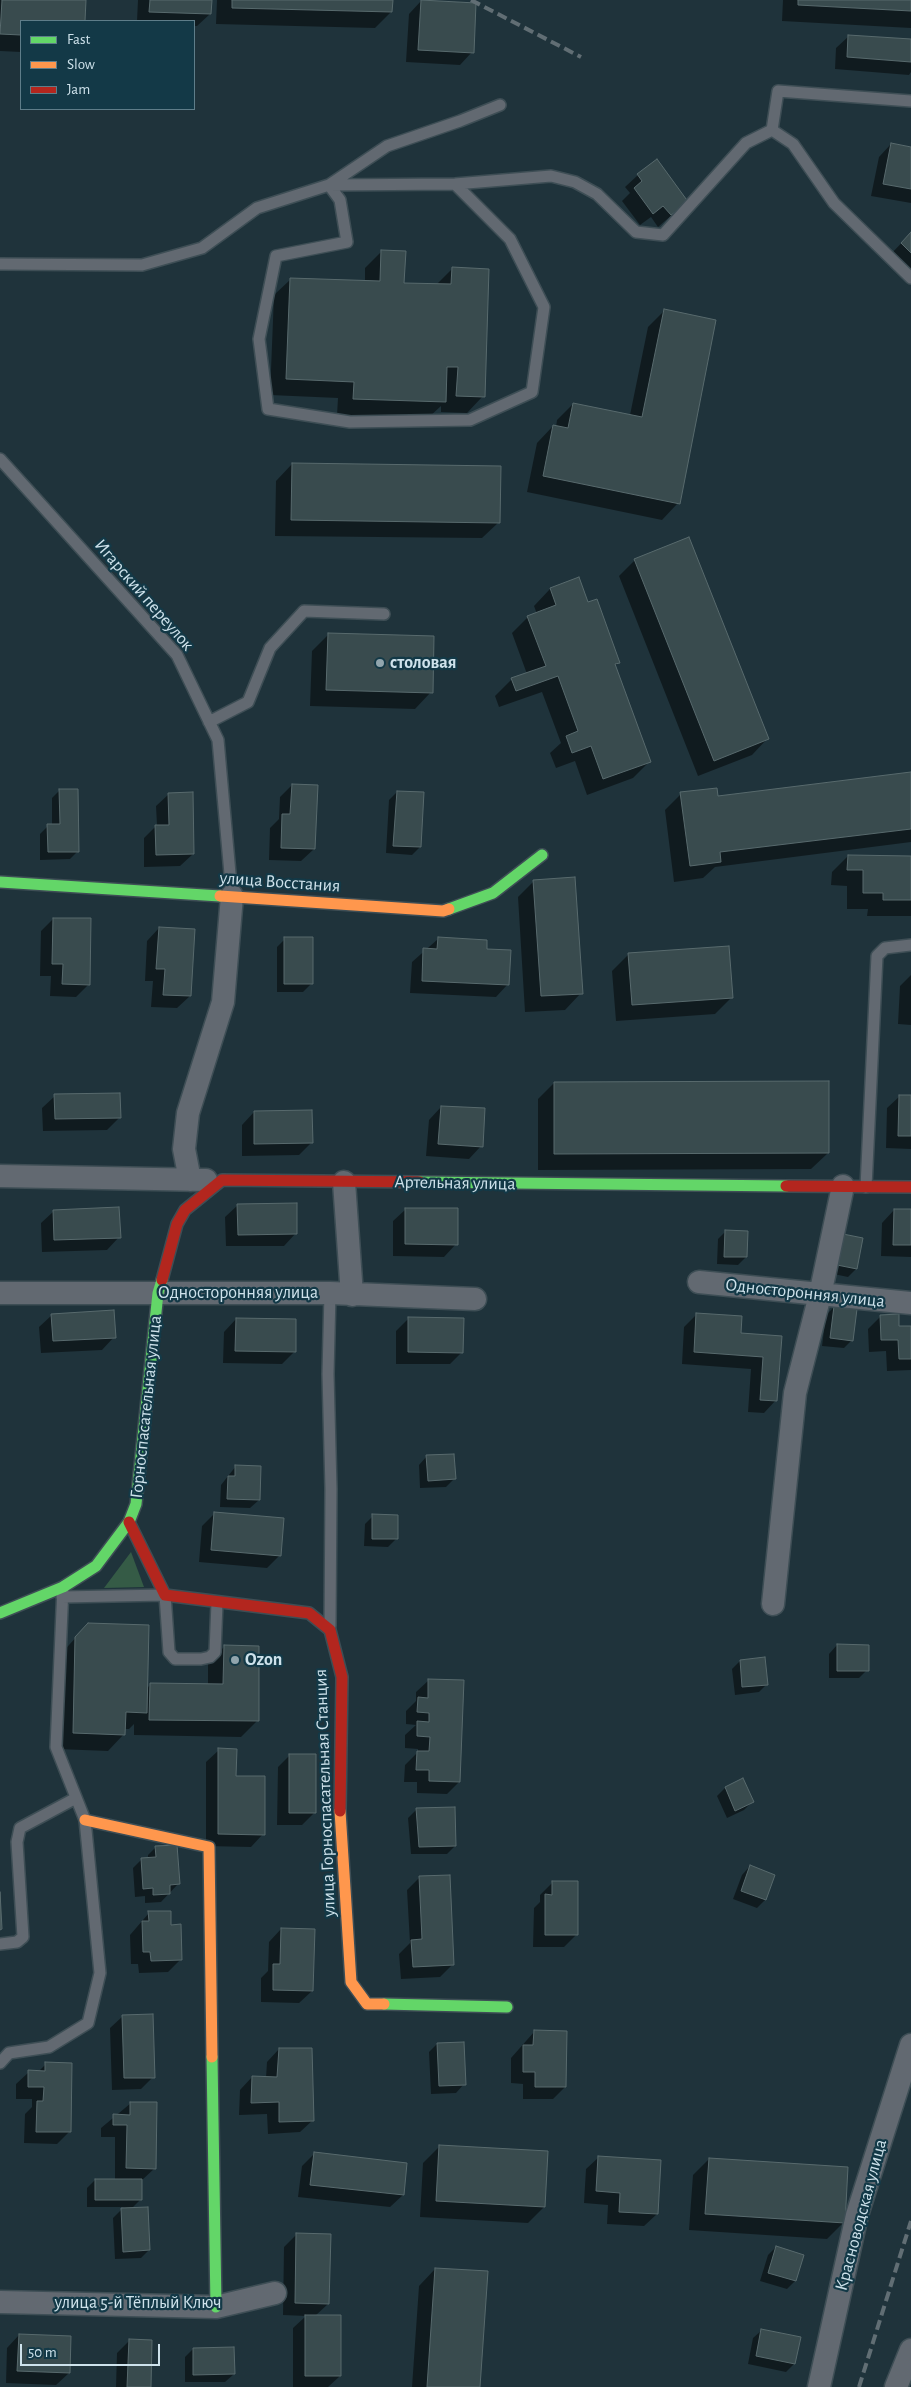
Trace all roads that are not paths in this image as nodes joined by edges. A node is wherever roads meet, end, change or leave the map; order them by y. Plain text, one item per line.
1 (911, 101) edge
2 (500, 105) dead end
3 (772, 130) junction
4 (455, 184) junction
5 (329, 185) junction
6 (0, 264) edge
7 (911, 278) edge
8 (0, 459) edge
9 (384, 614) dead end
10 (209, 722) junction
11 (542, 854) dead end
12 (0, 882) edge
13 (232, 896) junction
14 (911, 945) edge
15 (0, 1176) edge
16 (190, 1180) junction
17 (222, 1180) junction
18 (344, 1182) junction
19 (843, 1186) junction
20 (866, 1186) junction
21 (911, 1187) edge
22 (699, 1282) dead end
23 (0, 1292) edge
24 (158, 1293) junction
25 (341, 1294) junction
26 (820, 1295) junction
27 (475, 1299) dead end
28 (911, 1303) edge
29 (129, 1522) junction
30 (62, 1592) junction
31 (165, 1596) junction
32 (216, 1603) junction
33 (773, 1604) dead end
34 (0, 1613) edge
35 (330, 1630) junction
36 (76, 1798) junction
37 (85, 1820) junction
38 (0, 1944) edge
39 (507, 2007) dead end
40 (911, 2045) edge
41 (0, 2063) edge
42 (275, 2293) dead end
43 (0, 2302) edge
44 (216, 2308) junction
45 (911, 2350) edge
46 (819, 2387) edge
47 (896, 2387) edge

1 - 3 lane
2 - 5 lane
3 - 4 lane
3 - 7 lane
4 - 5 lane
4 - 5 lane
5 - 6 lane
8 - 10 lane, Игарский переулок
9 - 10 lane
10 - 13 lane, Игарский переулок
11 - 13 street, улица Восстания
12 - 13 street, улица Восстания
13 - 16 street
14 - 20 lane
15 - 16 street, Артельная улица
16 - 17 street, Артельная улица
17 - 18 street, Артельная улица
17 - 24 street, Горноспасательная улица
18 - 19 street, Артельная улица
18 - 25 street
19 - 20 street, Артельная улица
19 - 26 street
20 - 21 street, Артельная улица
22 - 26 street, Односторонняя улица
23 - 24 street, Односторонняя улица
24 - 25 street, Односторонняя улица
24 - 29 street, Горноспасательная улица
25 - 27 street, Односторонняя улица
25 - 35 lane
26 - 28 street, Односторонняя улица
26 - 33 street
29 - 30 street, Горноспасательная улица
29 - 31 street
30 - 31 lane
30 - 34 street, Горноспасательная улица
30 - 36 lane
31 - 32 street
31 - 32 lane
32 - 35 street
35 - 39 street, улица Горноспасательная Станция
36 - 37 lane
36 - 38 lane
37 - 41 lane
37 - 44 street
40 - 46 street, Красноводская улица
42 - 44 street, улица 5-й Тёплый Ключ
43 - 44 street, улица 5-й Тёплый Ключ
45 - 47 street

